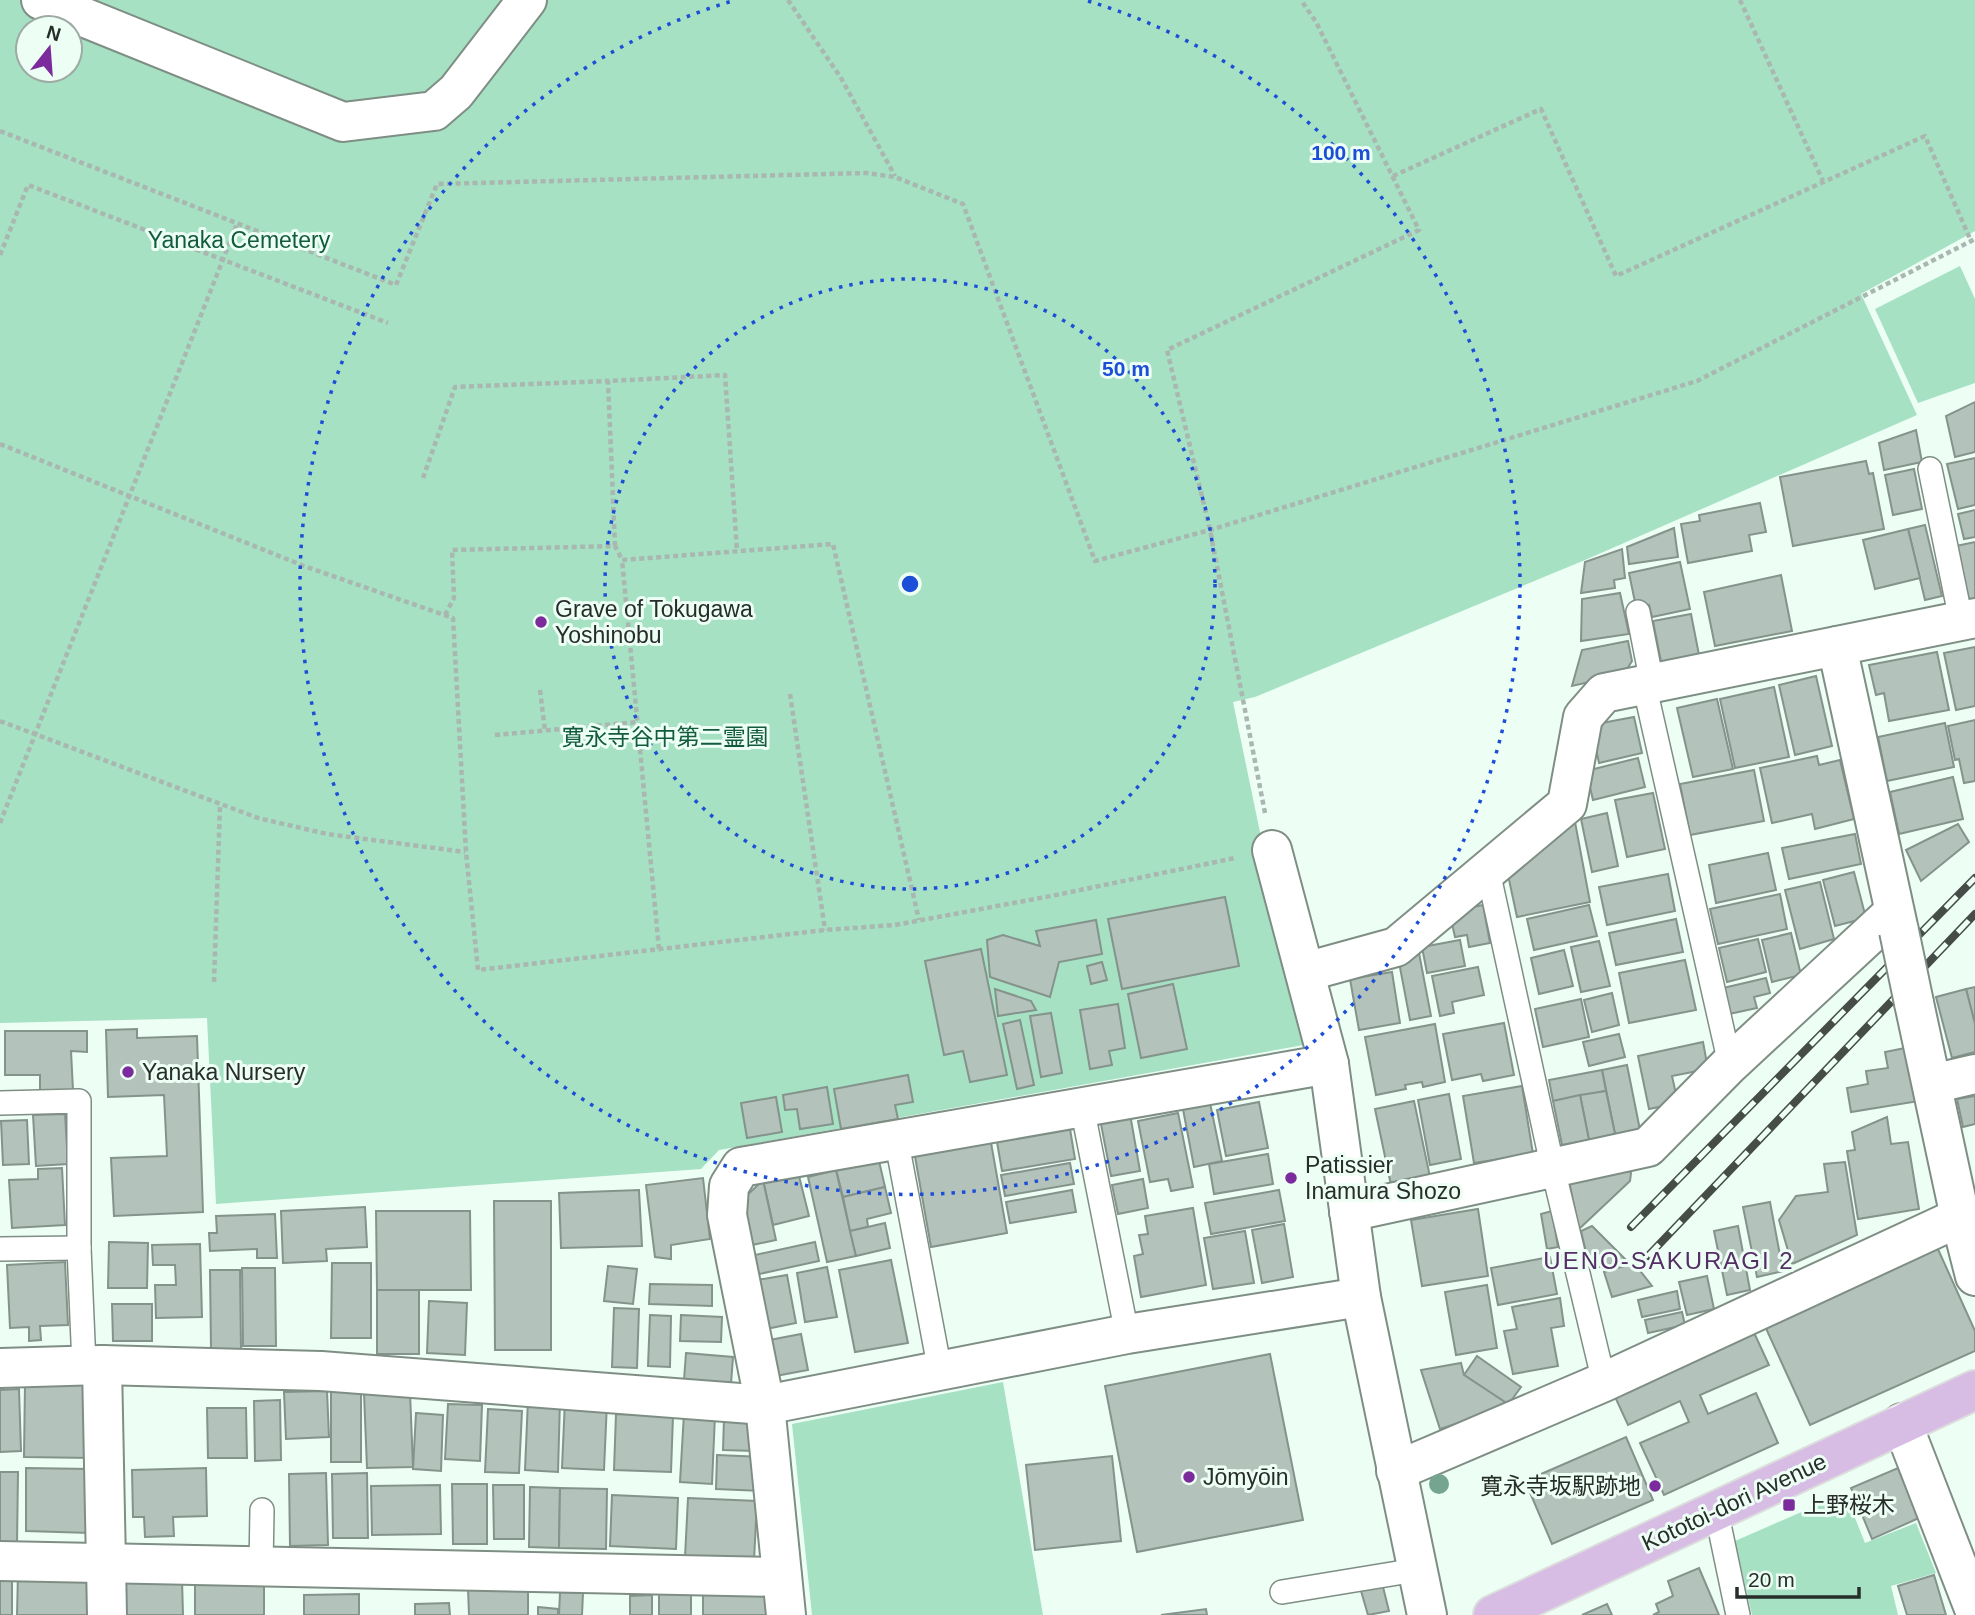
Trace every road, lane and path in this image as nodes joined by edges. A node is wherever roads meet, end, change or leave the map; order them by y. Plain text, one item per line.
1 (41, 0) edge
2 (527, 0) edge
3 (789, 0) edge
4 (1301, 0) edge
5 (1740, 0) edge
6 (0, 131) edge
7 (1393, 176) junction
8 (895, 177) junction
9 (1823, 181) junction
10 (237, 225) junction
11 (1974, 239) edge
12 (0, 255) edge
13 (223, 260) junction
14 (387, 323) dead end
15 (608, 380) junction
16 (0, 444) edge
17 (1930, 470) dead end
18 (423, 478) dead end
19 (129, 495) junction
20 (1210, 530) junction
21 (615, 546) junction
22 (737, 551) junction
23 (622, 560) junction
24 (1637, 612) dead end
25 (445, 615) junction
26 (1968, 619) edge
27 (1838, 646) junction
28 (1648, 683) junction
29 (540, 690) dead end
30 (790, 694) dead end
31 (0, 721) edge
32 (638, 722) junction
33 (545, 731) junction
34 (35, 735) junction
35 (495, 735) dead end
36 (220, 805) junction
37 (0, 823) edge
38 (1272, 850) junction
39 (466, 852) junction
40 (1489, 871) junction
41 (919, 920) junction
42 (1896, 922) junction
43 (825, 930) junction
44 (659, 949) junction
45 (1305, 972) junction
46 (214, 982) dead end
47 (1329, 1064) junction
48 (1730, 1064) junction
49 (1975, 1074) edge
50 (1932, 1084) junction
51 (0, 1103) edge
52 (1082, 1107) junction
53 (896, 1138) junction
54 (1553, 1169) junction
55 (1349, 1212) junction
56 (1960, 1217) junction
57 (79, 1248) junction
58 (0, 1249) edge
59 (1975, 1276) edge
60 (1361, 1297) junction
61 (1128, 1334) junction
62 (93, 1365) junction
63 (0, 1368) edge
64 (940, 1371) junction
65 (1604, 1382) junction
66 (1975, 1390) edge
67 (765, 1405) junction
68 (1902, 1423) junction
69 (1396, 1471) junction
70 (262, 1510) dead end
71 (1716, 1510) junction
72 (0, 1560) edge
73 (106, 1562) junction
74 (261, 1566) junction
75 (1416, 1570) junction
76 (782, 1577) junction
77 (1282, 1592) dead end
78 (1975, 1612) edge
79 (107, 1615) edge
80 (786, 1615) edge
81 (1426, 1615) edge
82 (1493, 1615) edge
83 (1738, 1615) edge

1 - 2 street
3 - 8 path
4 - 7 path
5 - 9 path
6 - 10 path
7 - 9 path
7 - 20 path
8 - 10 path
8 - 20 path
9 - 11 path
10 - 13 path
11 - 20 path
12 - 13 path
13 - 14 path
13 - 19 path
15 - 18 path
15 - 21 path
15 - 22 path
16 - 19 path
17 - 26 lane
19 - 25 path
19 - 34 path
20 - 38 path
21 - 23 path
21 - 25 path
22 - 23 path
22 - 41 path
23 - 32 path
24 - 28 lane
25 - 39 path
26 - 27 street
27 - 28 street
27 - 42 street
28 - 40 street
28 - 48 lane
29 - 33 path
30 - 43 path
31 - 34 path
32 - 33 path
32 - 44 path
33 - 35 path
34 - 36 path
34 - 37 path
36 - 39 path
36 - 46 path
38 - 41 path
38 - 45 street
39 - 44 path
40 - 45 street
40 - 54 lane
41 - 43 path
42 - 48 street
42 - 50 street, bridge
43 - 44 path
45 - 47 street
47 - 52 street
47 - 55 street
48 - 54 street
49 - 50 street
50 - 56 street
51 - 57 lane
52 - 53 street
52 - 61 lane
53 - 64 lane
53 - 67 street
54 - 55 street
54 - 65 lane
55 - 60 street
56 - 59 street
56 - 65 street
57 - 58 lane
57 - 62 lane
60 - 61 street
60 - 69 street
61 - 64 street
62 - 63 street
62 - 67 street
62 - 73 street
64 - 67 street
65 - 69 street
66 - 68 main road, Kototoi-dori Avenue
67 - 76 street
68 - 71 main road, Kototoi-dori Avenue
68 - 78 street
69 - 75 street
70 - 74 lane
71 - 82 main road, Kototoi-dori Avenue
71 - 83 lane
72 - 73 street
73 - 74 street
73 - 79 street
74 - 76 street
75 - 77 lane
75 - 81 street
76 - 80 street

